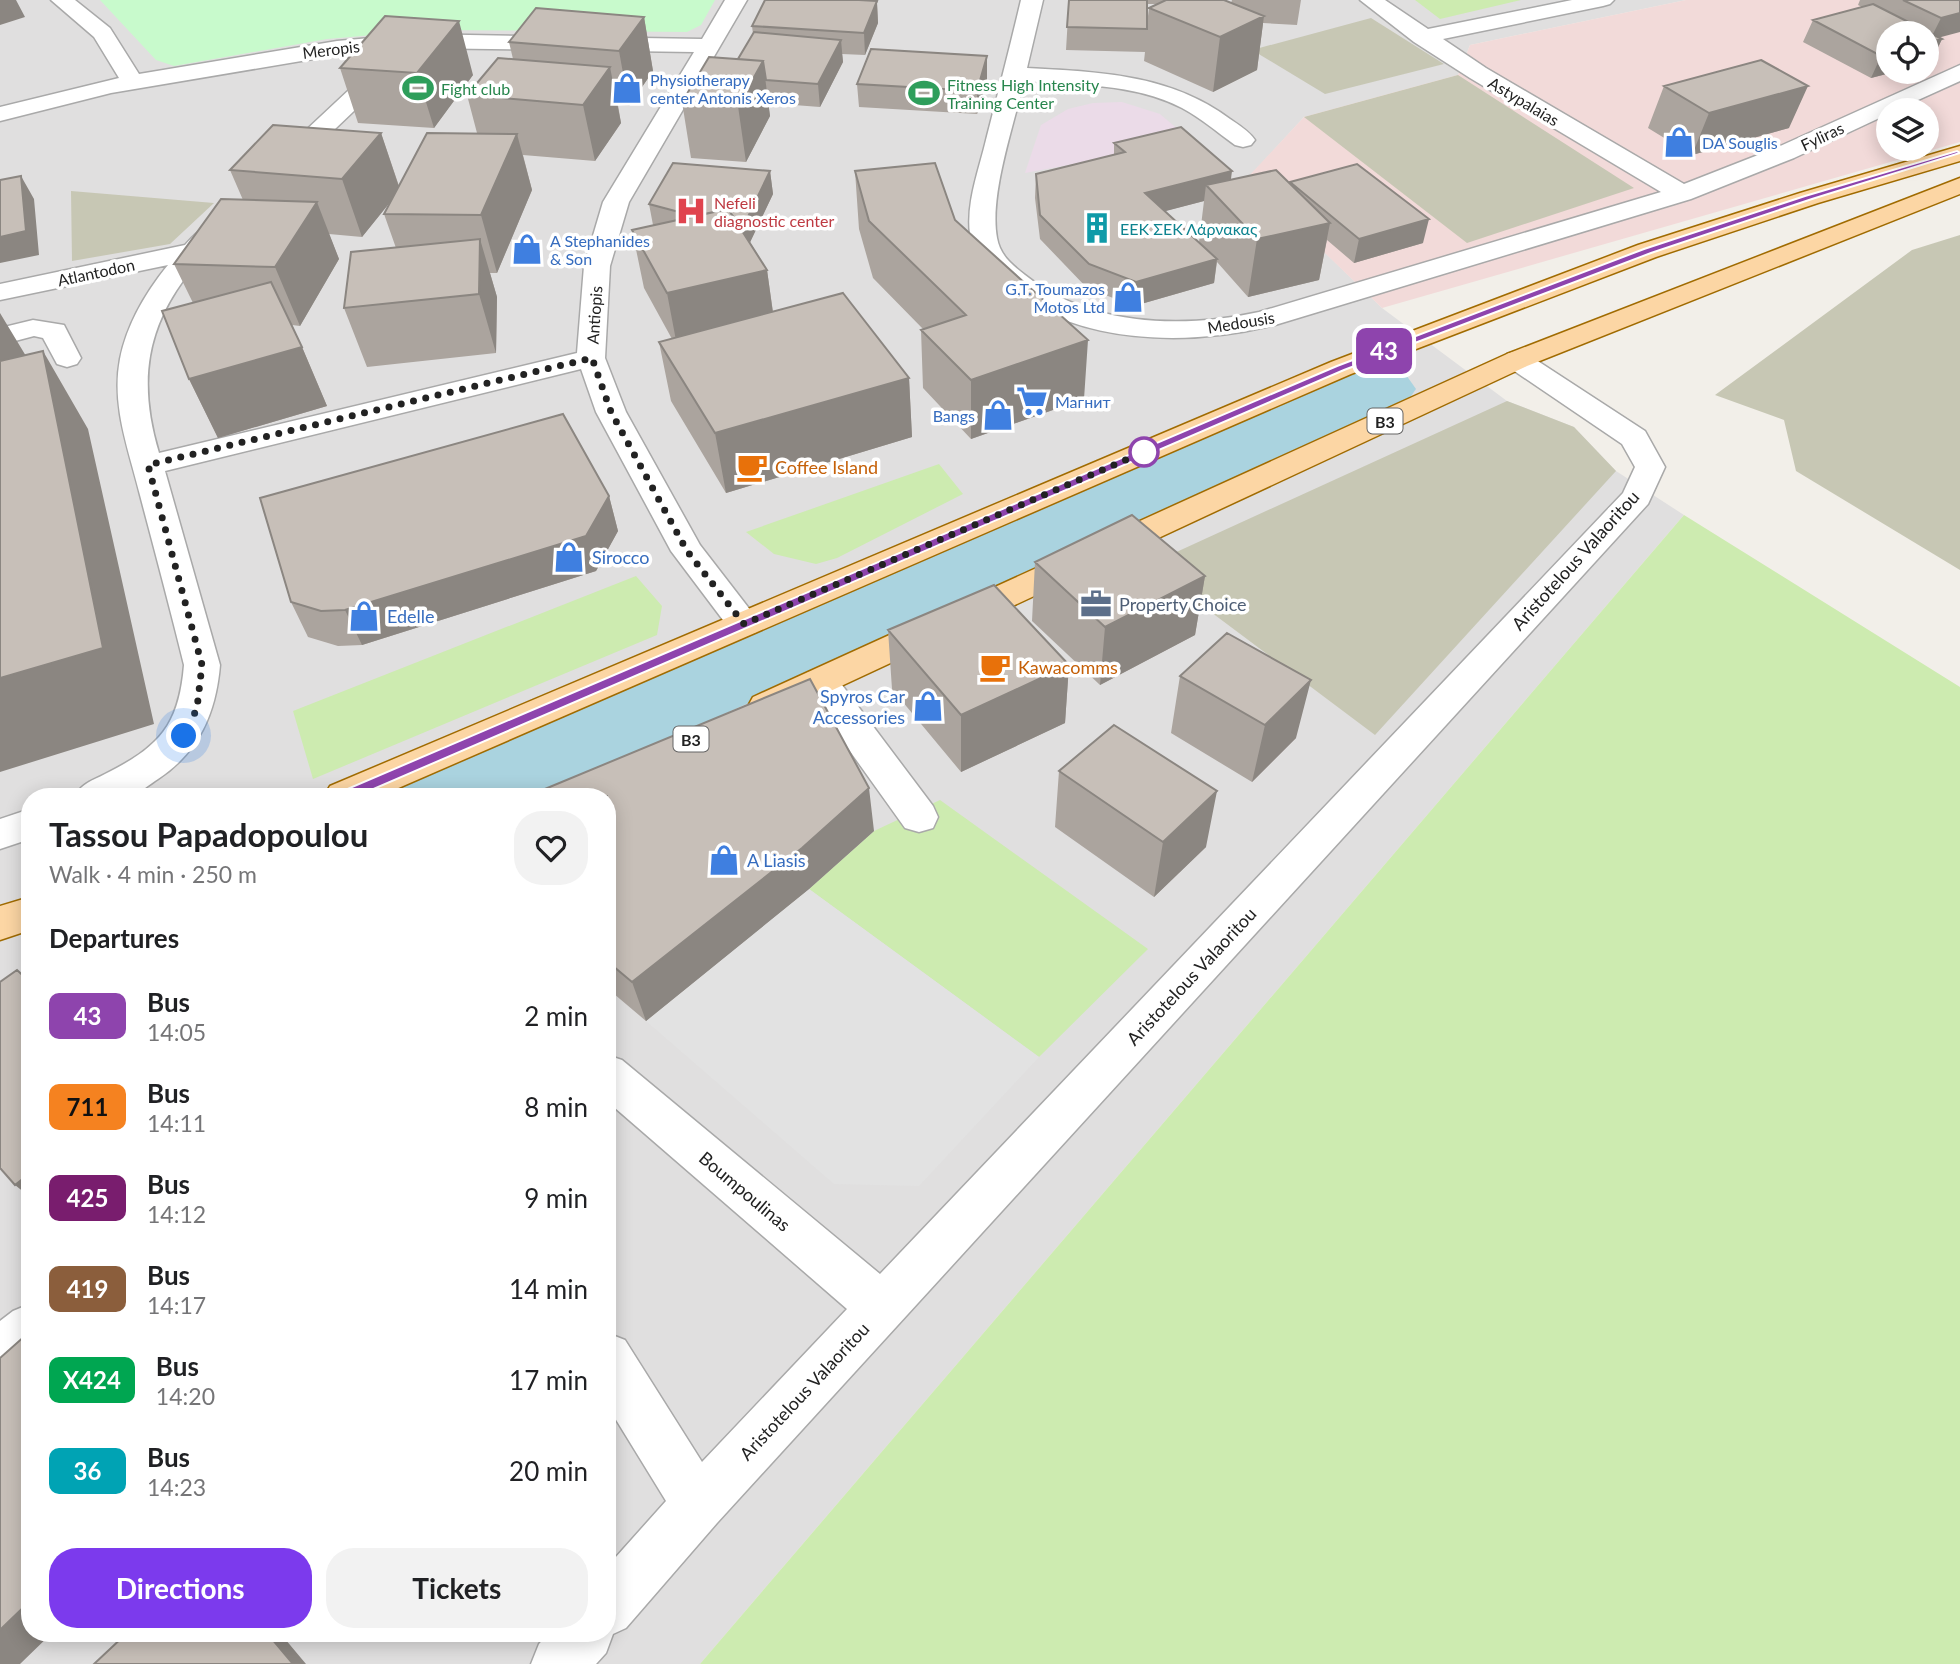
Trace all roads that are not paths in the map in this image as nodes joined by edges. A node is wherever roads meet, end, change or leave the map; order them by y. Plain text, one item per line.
1 (62, 0) edge
2 (736, 0) edge
3 (1032, 0) edge
4 (1371, 0) edge
5 (1604, 0) edge
6 (1422, 37) junction
7 (414, 41) junction
8 (710, 46) junction
9 (1960, 72) edge
10 (1016, 74) junction
11 (133, 82) junction
12 (0, 114) edge
13 (1243, 140) dead end
14 (1960, 153) edge
15 (262, 185) edge
16 (1960, 185) edge
17 (1682, 194) junction
18 (232, 214) edge
19 (191, 252) junction
20 (0, 292) edge
21 (0, 337) edge
22 (67, 358) dead end
23 (592, 358) junction
24 (1517, 360) junction
25 (148, 465) junction
26 (744, 624) junction
27 (820, 681) junction
28 (734, 720) edge
29 (110, 788) edge
30 (362, 788) edge
31 (919, 817) dead end
32 (21, 827) edge
33 (0, 834) edge
34 (21, 916) edge
35 (0, 923) edge
36 (616, 1082) edge
37 (882, 1307) junction
38 (21, 1335) edge
39 (0, 1352) edge
40 (616, 1372) edge
41 (698, 1504) junction
42 (616, 1599) edge
43 (578, 1642) edge
44 (559, 1664) edge

1 - 11 street
2 - 8 street, Antiopis
3 - 10 street, Medousis
4 - 6 street, Astypalaias
5 - 6 street
6 - 17 street, Astypalaias
7 - 8 street, Meropis
7 - 11 street, Meropis
7 - 15 street
8 - 23 street, Antiopis
9 - 17 street, Fyliras
10 - 13 street
10 - 17 street, Medousis
11 - 12 street, Meropis
14 - 26 main road
16 - 24 main road, B3
18 - 19 street
19 - 20 street, Atlantodon
19 - 25 street
21 - 22 street
23 - 25 street
23 - 26 street, Antiopis
24 - 27 main road, B3
24 - 37 street, Aristotelous Valaoritou
25 - 29 street
26 - 30 main road
27 - 28 main road, B3
27 - 31 street
32 - 33 street
34 - 35 main road
36 - 37 street, Boumpoulinas
37 - 41 street, Aristotelous Valaoritou
38 - 39 street
40 - 41 street
41 - 42 street, Aristotelous Valaoritou
43 - 44 street

